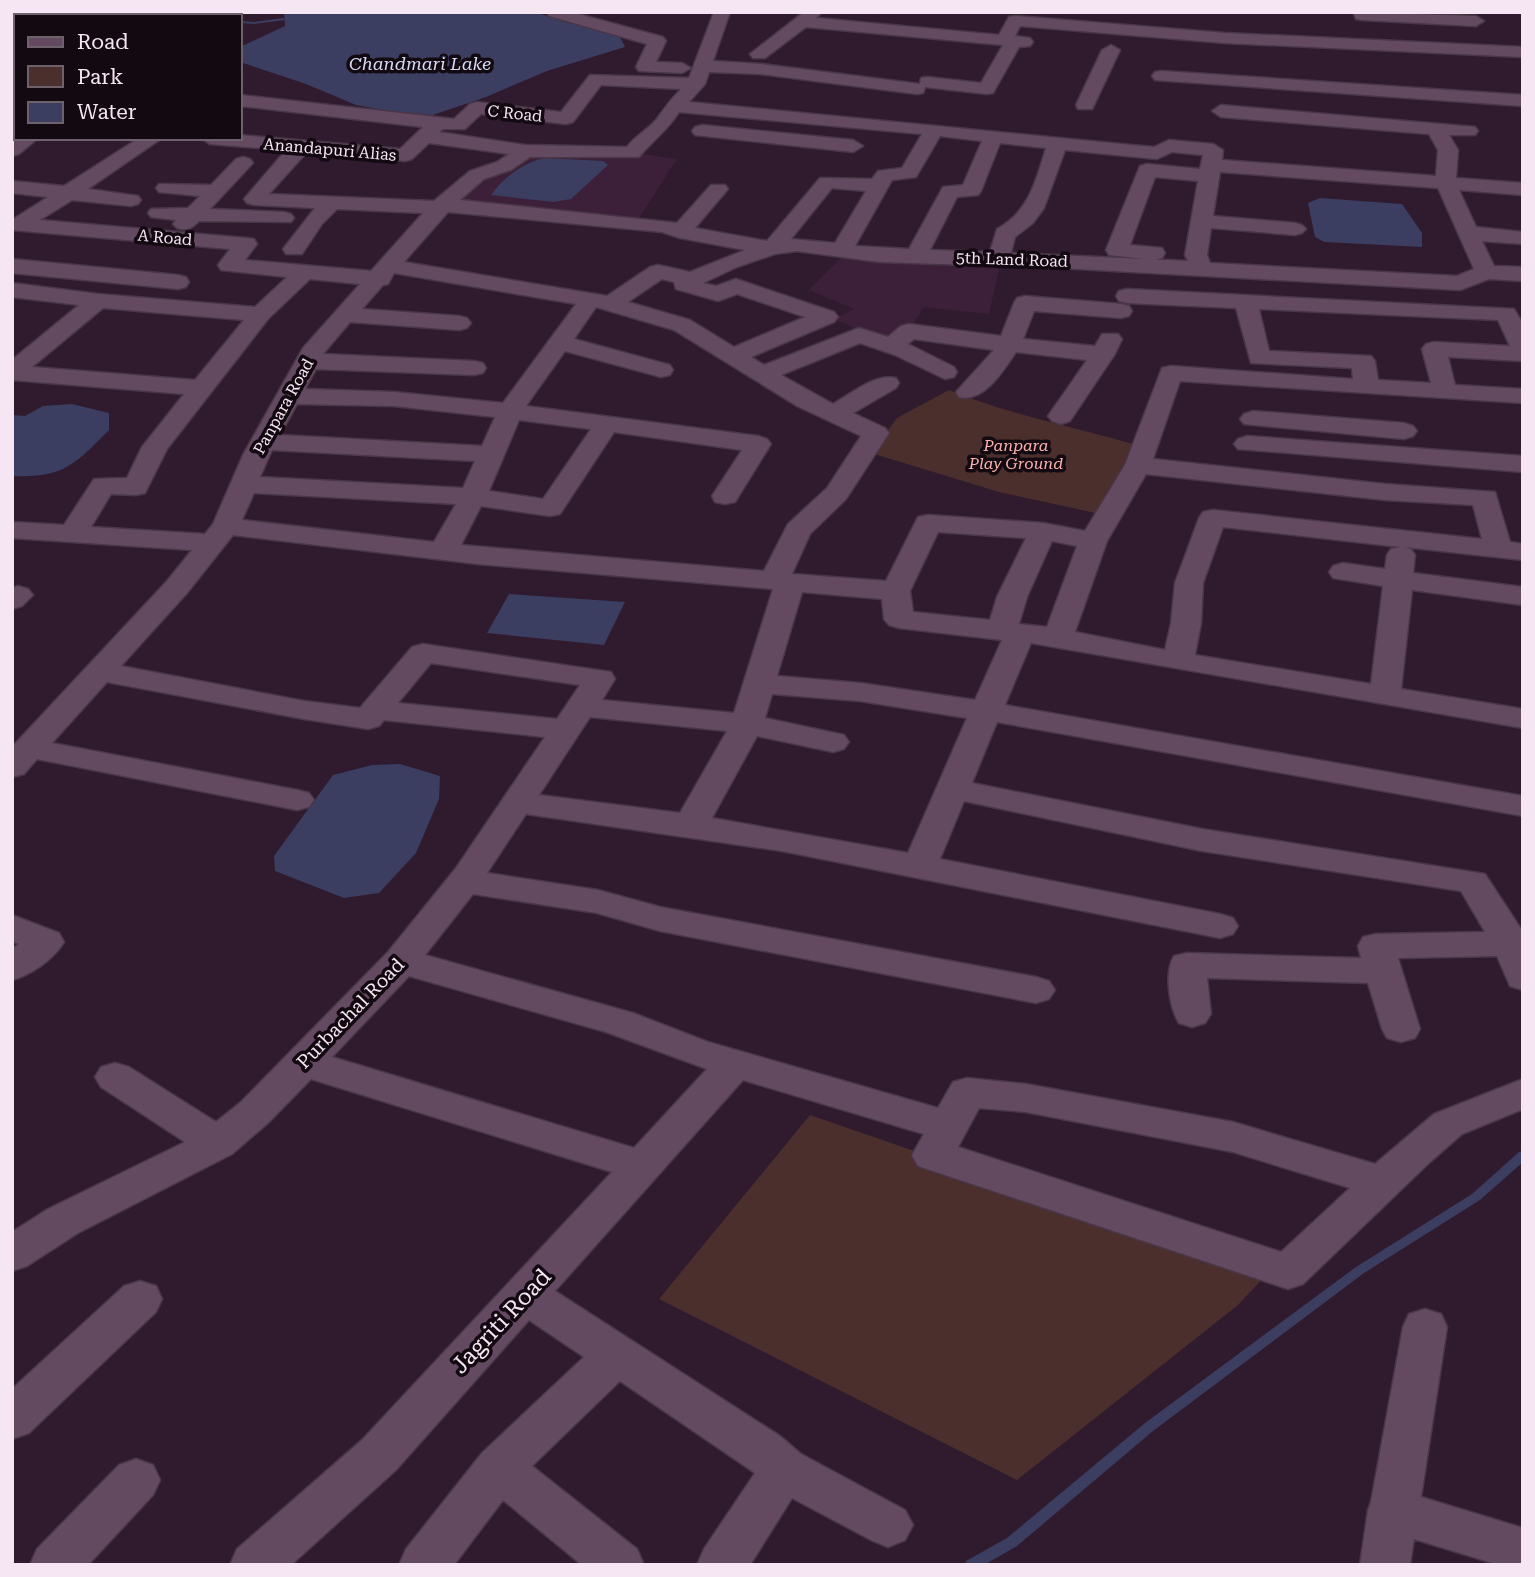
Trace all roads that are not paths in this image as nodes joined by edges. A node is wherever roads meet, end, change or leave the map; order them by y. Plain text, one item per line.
1 (41, 12) edge
2 (559, 12) edge
3 (722, 12) edge
4 (1102, 12) edge
5 (1172, 12) edge
6 (1361, 12) edge
7 (76, 14) edge
8 (808, 17) edge
9 (1017, 17) edge
10 (633, 19) dead end
11 (1476, 21) dead end
12 (1093, 28) junction
13 (607, 29) junction
14 (1163, 33) junction
15 (1224, 38) junction
16 (1009, 41) junction
17 (1038, 43) dead end
18 (1087, 48) dead end
19 (1461, 49) junction
20 (1504, 51) junction
21 (1523, 52) edge
22 (759, 54) dead end
23 (1523, 59) edge
24 (700, 73) junction
25 (1161, 76) dead end
26 (1229, 81) junction
27 (870, 83) junction
28 (1495, 99) junction
29 (242, 100) edge
30 (1523, 101) edge
31 (674, 106) junction
32 (1086, 106) dead end
33 (844, 110) dead end
34 (870, 120) junction
35 (661, 126) junction
36 (1435, 128) junction
37 (430, 130) junction
38 (933, 131) junction
39 (1468, 131) dead end
40 (993, 137) junction
41 (150, 140) edge
42 (233, 140) edge
43 (1214, 144) junction
44 (1057, 145) junction
45 (302, 146) junction
46 (521, 151) junction
47 (243, 163) dead end
48 (1446, 184) junction
49 (878, 186) junction
50 (12, 187) edge
51 (166, 187) dead end
52 (367, 187) dead end
53 (718, 189) dead end
54 (1523, 189) edge
55 (216, 191) junction
56 (68, 193) junction
57 (131, 200) dead end
58 (342, 203) junction
59 (441, 207) junction
60 (158, 214) dead end
61 (194, 215) junction
62 (315, 220) junction
63 (1202, 221) junction
64 (1295, 229) dead end
65 (680, 232) junction
66 (1468, 233) junction
67 (169, 238) junction
68 (1523, 238) edge
69 (246, 244) junction
70 (772, 248) junction
71 (294, 249) junction
72 (842, 250) junction
73 (916, 256) junction
74 (999, 258) junction
75 (1350, 262) dead end
76 (1199, 263) junction
77 (12, 266) edge
78 (1141, 267) junction
79 (280, 270) junction
80 (385, 272) junction
81 (1486, 272) junction
82 (304, 273) junction
83 (1523, 274) edge
84 (693, 279) junction
85 (178, 282) dead end
86 (12, 290) edge
87 (98, 301) junction
88 (600, 302) junction
89 (1246, 302) junction
90 (1124, 303) junction
91 (1323, 303) junction
92 (1434, 311) junction
93 (260, 314) junction
94 (346, 315) junction
95 (38, 316) dead end
96 (74, 320) junction
97 (459, 323) dead end
98 (1331, 331) dead end
99 (1444, 335) dead end
100 (558, 342) junction
101 (1011, 345) junction
102 (891, 346) junction
103 (1523, 348) edge
104 (1103, 354) junction
105 (1523, 354) edge
106 (734, 355) junction
107 (308, 361) junction
108 (474, 368) dead end
109 (661, 370) dead end
110 (12, 372) edge
111 (945, 372) dead end
112 (760, 375) junction
113 (1267, 382) junction
114 (887, 383) dead end
115 (1366, 386) junction
116 (202, 388) junction
117 (968, 392) dead end
118 (1445, 392) junction
119 (288, 396) junction
120 (1523, 396) edge
121 (510, 411) junction
122 (833, 414) junction
123 (1061, 416) dead end
124 (1253, 419) junction
125 (608, 423) junction
126 (1404, 431) dead end
127 (263, 442) junction
128 (1247, 444) junction
129 (490, 454) junction
130 (1523, 464) edge
131 (1138, 466) junction
132 (1239, 477) junction
133 (243, 484) junction
134 (725, 496) dead end
135 (473, 497) junction
136 (1213, 519) junction
137 (12, 530) edge
138 (1043, 531) junction
139 (74, 532) junction
140 (219, 534) junction
141 (1402, 540) junction
142 (1093, 541) junction
143 (1510, 550) edge
144 (443, 552) junction
145 (1343, 572) dead end
146 (1398, 578) junction
147 (782, 581) junction
148 (896, 591) junction
149 (1523, 596) edge
150 (1011, 632) junction
151 (1058, 637) junction
152 (1178, 661) junction
153 (100, 671) junction
154 (757, 684) junction
155 (1385, 695) junction
156 (582, 705) junction
157 (376, 710) junction
158 (986, 711) junction
159 (1523, 719) edge
160 (747, 724) junction
161 (833, 742) dead end
162 (21, 757) edge
163 (952, 789) junction
164 (297, 800) dead end
165 (517, 803) junction
166 (1523, 806) edge
167 (691, 825) junction
168 (919, 866) junction
169 (464, 880) junction
170 (1220, 926) dead end
171 (12, 927) edge
172 (1519, 955) edge
173 (401, 961) junction
174 (12, 968) edge
175 (1384, 971) junction
176 (1036, 990) dead end
177 (1192, 1014) dead end
178 (1401, 1029) dead end
179 (303, 1062) junction
180 (735, 1064) junction
181 (115, 1077) dead end
182 (1523, 1093) edge
183 (949, 1126) junction
184 (218, 1143) junction
185 (643, 1166) junction
186 (1383, 1182) junction
187 (12, 1254) edge
188 (525, 1295) junction
189 (139, 1299) dead end
190 (1425, 1327) dead end
191 (616, 1355) junction
192 (12, 1419) edge
193 (499, 1468) junction
194 (784, 1469) junction
195 (136, 1480) dead end
196 (1392, 1510) junction
197 (888, 1525) dead end
198 (1513, 1553) edge
199 (55, 1565) edge
200 (255, 1565) edge
201 (424, 1565) edge
202 (619, 1565) edge
203 (722, 1565) edge
204 (1385, 1565) edge

1 - 7 street
2 - 13 street
3 - 24 street
4 - 12 street
5 - 14 street
6 - 11 street
8 - 16 street
8 - 22 street
9 - 12 street
9 - 16 street
10 - 13 street
12 - 14 street
13 - 24 street
14 - 15 street
15 - 19 street
15 - 26 street
16 - 17 street
16 - 27 street
18 - 32 street
19 - 20 street
19 - 28 street
20 - 21 street
20 - 23 street
24 - 27 street
24 - 31 street
24 - 37 street, C Road
25 - 26 street
26 - 28 street
26 - 43 street
27 - 33 street
28 - 30 street
29 - 37 street, C Road
31 - 34 street
31 - 35 street
34 - 35 street
34 - 38 street
35 - 46 street
36 - 39 street
36 - 43 street
36 - 48 street
37 - 45 street, Anandapuri Alias
37 - 46 street
38 - 40 street
38 - 49 street
40 - 44 street
40 - 73 street
41 - 56 street
42 - 45 street, Anandapuri Alias
43 - 44 street
43 - 48 street
43 - 63 street
43 - 76 street
44 - 74 street
45 - 58 street, 5th Land Road
46 - 59 street, Panpara Road
47 - 55 street
48 - 54 street
48 - 66 street
49 - 70 street
49 - 72 street
50 - 56 street
51 - 55 street
52 - 58 street
53 - 65 street
55 - 61 street
56 - 57 street
56 - 67 street, A Road
58 - 59 street, 5th Land Road
58 - 62 street
59 - 65 street, 5th Land Road
59 - 80 street, Panpara Road
60 - 61 street
61 - 62 street
61 - 67 street
62 - 71 street
63 - 64 street
63 - 76 street
65 - 70 street, 5th Land Road
66 - 68 street
66 - 81 street
67 - 69 street, A Road
69 - 71 street, A Road
69 - 79 street
70 - 72 street, 5th Land Road
70 - 84 street
71 - 79 street
72 - 73 street, 5th Land Road
73 - 74 street, 5th Land Road
74 - 78 street, 5th Land Road
75 - 76 street
76 - 78 street, 5th Land Road
76 - 81 street, 5th Land Road
77 - 85 street
78 - 90 street
79 - 82 street
80 - 82 street
80 - 88 street
80 - 94 street, Panpara Road
81 - 83 street
82 - 93 street
84 - 88 street
84 - 106 street
86 - 87 street
87 - 93 street
87 - 96 street
88 - 100 street
88 - 106 street
89 - 90 street
89 - 91 street
89 - 115 street
90 - 101 street
90 - 104 street
91 - 92 street
91 - 98 street
92 - 99 street
92 - 103 street
93 - 116 street
94 - 97 street
94 - 107 street, Panpara Road
95 - 96 street
96 - 110 street
100 - 109 street
100 - 121 street
101 - 102 street
101 - 104 street
101 - 117 street
102 - 111 street
102 - 112 street
104 - 123 street
105 - 118 street
106 - 112 street
107 - 108 street
107 - 119 street, Panpara Road
110 - 116 street
112 - 122 street
113 - 115 street
113 - 124 street
113 - 131 street
114 - 122 street
115 - 118 street
116 - 139 street
118 - 120 street
119 - 121 street
119 - 127 street, Panpara Road
121 - 125 street
121 - 129 street
122 - 147 street
124 - 126 street
124 - 128 street
125 - 134 street
125 - 135 street
127 - 129 street
127 - 133 street, Panpara Road
128 - 130 street
128 - 132 street
129 - 135 street
131 - 132 street
131 - 142 street
132 - 136 street
132 - 143 street
133 - 135 street
133 - 140 street, Panpara Road
135 - 144 street
136 - 141 street
136 - 152 street
137 - 139 street
138 - 142 street
138 - 148 street
138 - 150 street
139 - 140 street
140 - 144 street
140 - 153 street, Panpara Road
141 - 143 street
141 - 146 street
142 - 151 street
144 - 147 street
145 - 146 street
146 - 149 street
146 - 155 street
147 - 148 street
147 - 154 street
148 - 150 street
150 - 151 street
150 - 158 street
151 - 152 street
152 - 155 street
153 - 157 street
153 - 162 street, Panpara Road
154 - 158 street
154 - 160 street
155 - 159 street
156 - 157 street
156 - 157 street
156 - 160 street
156 - 165 street, Purbachal Road
158 - 163 street
158 - 166 street
160 - 161 street
160 - 167 street
162 - 164 street
163 - 168 street
163 - 172 street
165 - 167 street
165 - 169 street, Purbachal Road
167 - 168 street
168 - 170 street
169 - 173 street, Purbachal Road
169 - 176 street
171 - 174 street
172 - 175 street
173 - 179 street, Purbachal Road
173 - 180 street
175 - 177 street
175 - 178 street
179 - 184 street, Purbachal Road
179 - 185 street
180 - 183 street
180 - 185 street, Jagriti Road
181 - 184 street
182 - 186 street
183 - 186 street
183 - 186 street
184 - 187 street, Purbachal Road
185 - 188 street, Jagriti Road
188 - 191 street
188 - 200 street, Jagriti Road
189 - 192 street
190 - 196 street
191 - 193 street
191 - 194 street
193 - 201 street
193 - 202 street
194 - 197 street
194 - 203 street
195 - 199 street
196 - 198 street
196 - 204 street

